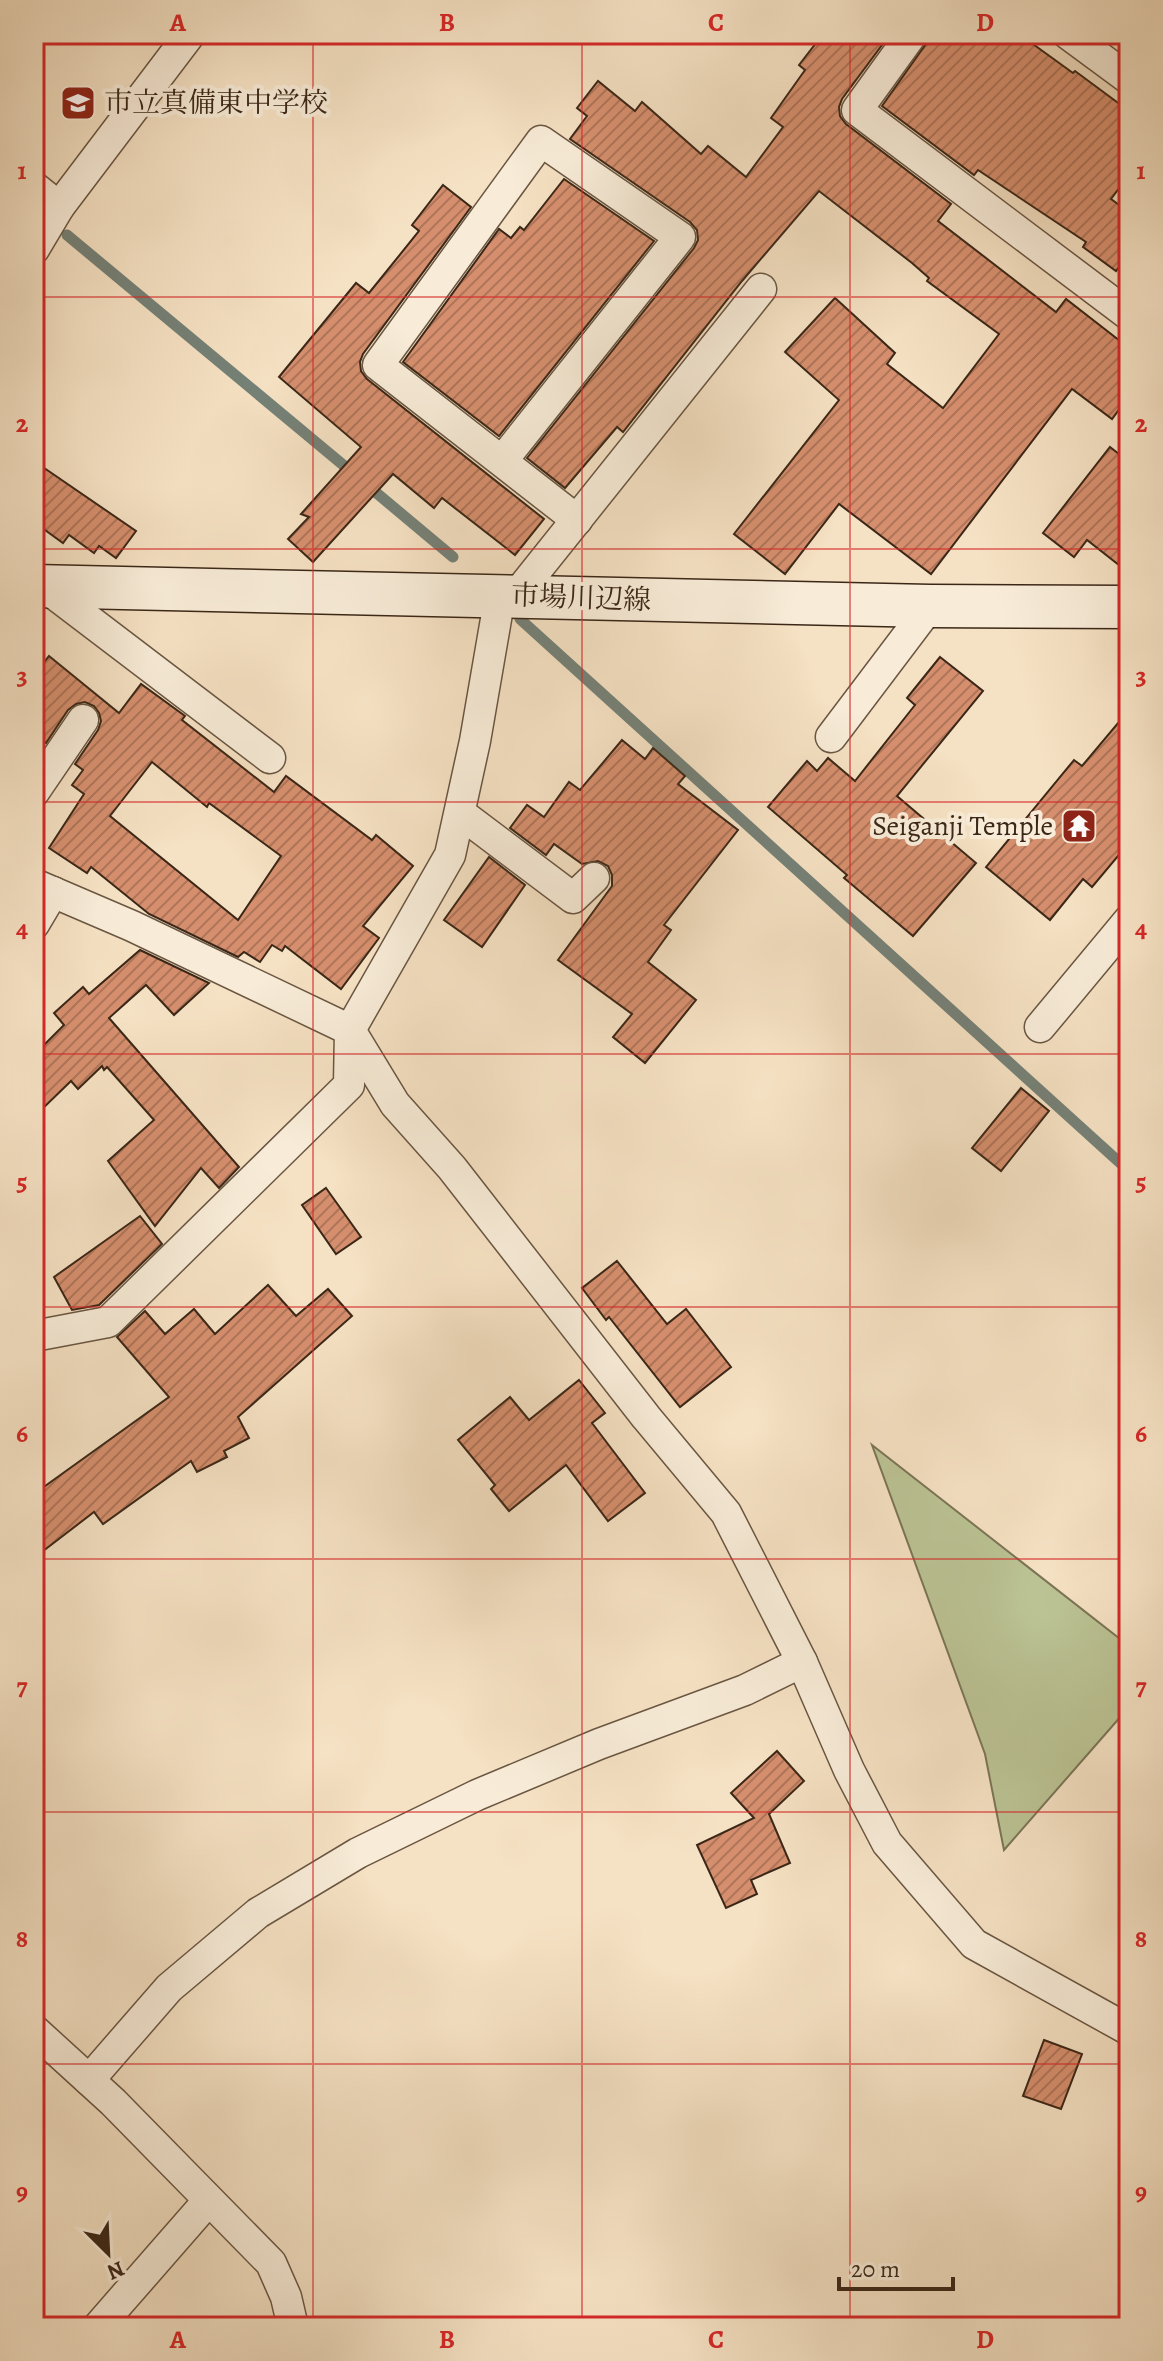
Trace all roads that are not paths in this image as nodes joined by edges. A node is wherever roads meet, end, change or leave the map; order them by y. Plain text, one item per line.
1 (190, 34) edge
2 (912, 34) edge
3 (1068, 34) edge
4 (1129, 79) edge
5 (34, 187) edge
6 (59, 207) junction
7 (34, 249) edge
8 (761, 289) dead end
9 (1129, 315) edge
10 (502, 461) junction
11 (577, 520) junction
12 (39, 586) edge
13 (507, 597) junction
14 (930, 606) junction
15 (1129, 607) edge
16 (83, 720) dead end
17 (831, 737) dead end
18 (270, 758) dead end
19 (34, 792) edge
20 (460, 813) junction
21 (594, 878) dead end
22 (43, 888) edge
23 (1129, 920) edge
24 (34, 924) edge
25 (1040, 1027) dead end
26 (350, 1030) junction
27 (34, 1336) edge
28 (802, 1662) junction
29 (34, 2030) edge
30 (1129, 2030) edge
31 (89, 2080) junction
32 (208, 2201) junction
33 (98, 2327) edge
34 (293, 2327) edge

1 - 6 street
2 - 9 street
3 - 4 street
5 - 6 street
6 - 7 street
8 - 11 street
10 - 10 street
10 - 11 street
11 - 13 street
12 - 13 main road, 市場川辺線
12 - 18 street
13 - 14 main road, 市場川辺線
13 - 20 street
14 - 15 main road, 市場川辺線
14 - 17 street
16 - 19 street
20 - 21 street
20 - 26 street
22 - 24 street
22 - 26 street
23 - 25 street
26 - 27 street
26 - 28 street
28 - 30 street
28 - 31 street
29 - 31 street
31 - 32 street
32 - 33 street
32 - 34 street

